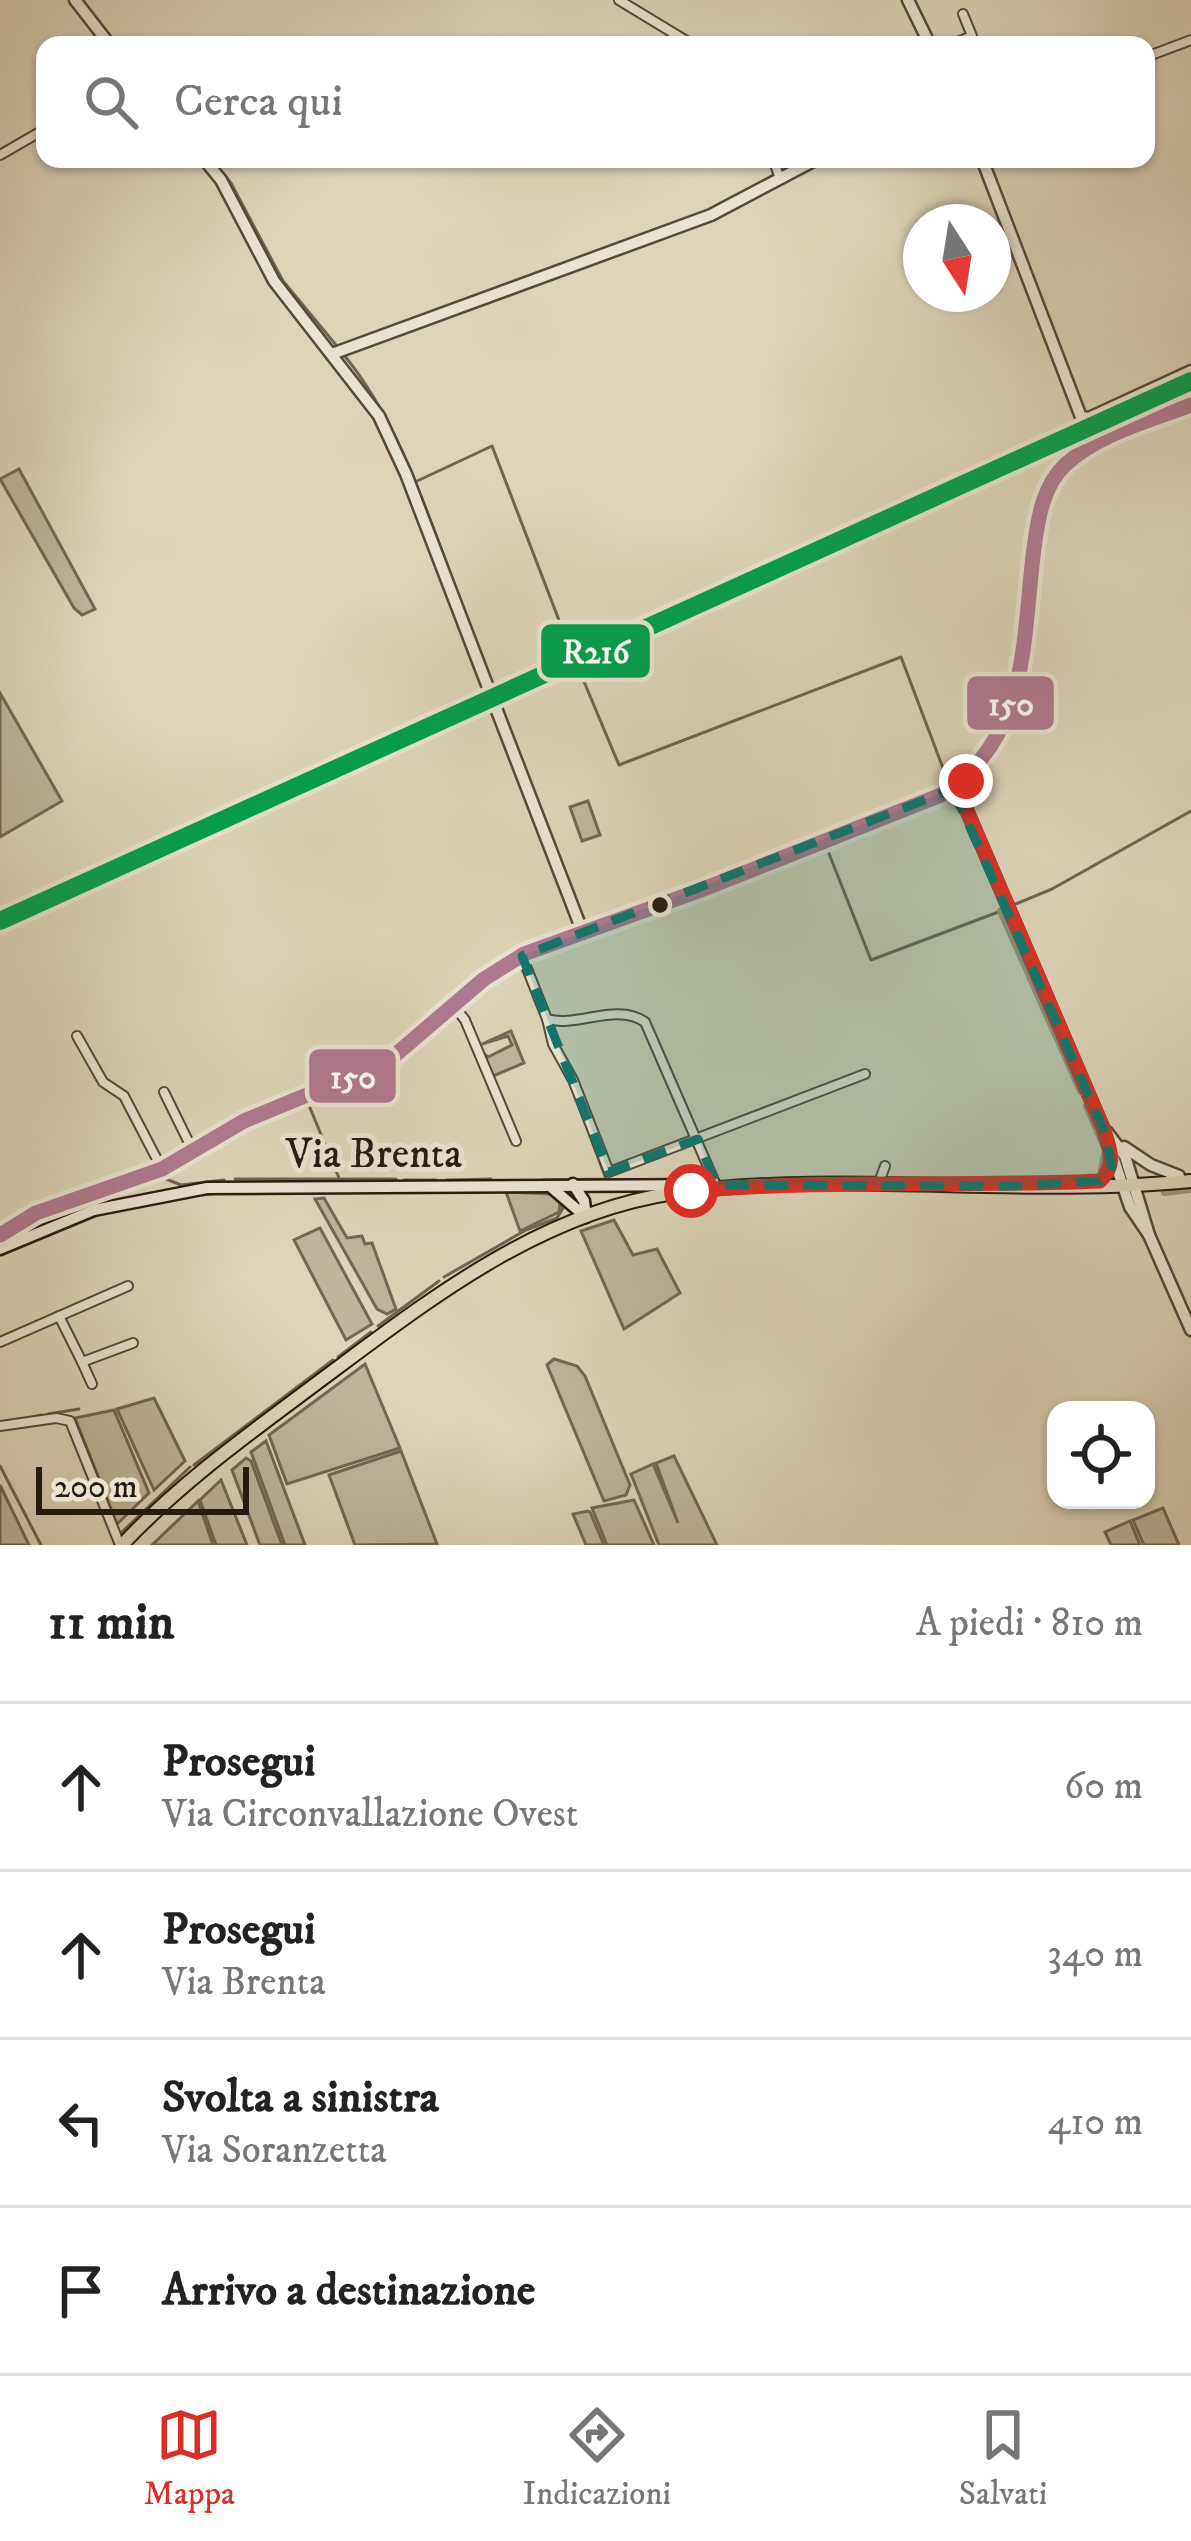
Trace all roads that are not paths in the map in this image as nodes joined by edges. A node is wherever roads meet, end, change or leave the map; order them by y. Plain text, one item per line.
1 (75, 0) edge
2 (619, 0) edge
3 (908, 0) edge
4 (962, 14) dead end
5 (103, 36) edge
6 (678, 36) edge
7 (926, 36) edge
8 (972, 36) edge
9 (1191, 40) edge
10 (1155, 54) edge
11 (36, 134) edge
12 (0, 154) edge
13 (211, 168) edge
14 (776, 168) edge
15 (797, 168) edge
16 (985, 168) edge
17 (779, 176) junction
18 (332, 354) junction
19 (1191, 370) edge
20 (1191, 405) edge
21 (489, 690) dead end
22 (494, 703) dead end
23 (953, 790) junction
24 (583, 933) junction
25 (522, 956) junction
26 (454, 1006) junction
27 (547, 1019) junction
28 (77, 1036) dead end
29 (865, 1074) dead end
30 (164, 1092) dead end
31 (1104, 1130) junction
32 (698, 1138) junction
33 (517, 1141) dead end
34 (1117, 1144) junction
35 (193, 1151) junction
36 (1113, 1160) junction
37 (885, 1166) dead end
38 (162, 1169) junction
39 (1188, 1177) edge
40 (1100, 1181) junction
41 (1128, 1183) junction
42 (574, 1184) junction
43 (1155, 1184) junction
44 (543, 1185) junction
45 (716, 1185) junction
46 (878, 1186) junction
47 (1012, 1186) junction
48 (754, 1187) junction
49 (567, 1198) junction
50 (1142, 1204) junction
51 (586, 1217) junction
52 (546, 1232) junction
53 (0, 1235) edge
54 (1149, 1235) junction
55 (0, 1249) edge
56 (128, 1286) dead end
57 (58, 1316) junction
58 (1191, 1330) edge
59 (0, 1342) edge
60 (134, 1343) dead end
61 (82, 1362) junction
62 (92, 1384) dead end
63 (0, 1426) edge
64 (121, 1545) edge

1 - 5 street
2 - 6 street
3 - 7 street
4 - 8 street
9 - 10 street
11 - 12 street
13 - 18 street
14 - 17 street
15 - 17 street
16 - 19 street
17 - 18 street
18 - 21 street
20 - 23 street
22 - 24 street
23 - 24 street
23 - 31 street
24 - 25 street
25 - 26 street
25 - 27 street
26 - 33 street
26 - 35 street
27 - 32 street
27 - 32 street
28 - 38 street
29 - 32 street
30 - 35 street
31 - 34 street
31 - 36 street
32 - 45 street
34 - 39 street
34 - 41 street
35 - 38 street
36 - 40 street
36 - 41 street
37 - 46 street
38 - 53 street
39 - 41 main road, Via Brenta
39 - 43 main road, Via Brenta
40 - 41 main road, Via Brenta
40 - 47 main road, Via Brenta
41 - 43 main road, Via Brenta
41 - 47 main road, Via Brenta
41 - 50 street
41 - 54 street
42 - 44 street, Via Brenta
42 - 45 street, Via Brenta
42 - 51 street
43 - 50 street
44 - 49 street, Via Brenta
44 - 55 street, Via Brenta
45 - 48 street, Via Brenta
46 - 47 main road, Via Brenta
46 - 48 main road, Via Brenta
48 - 51 main road
49 - 51 street, Via Brenta
49 - 52 street
50 - 54 street
51 - 52 main road
52 - 64 main road
54 - 58 street
56 - 57 street
57 - 59 street
57 - 61 street
60 - 61 street
61 - 62 street
63 - 64 street

